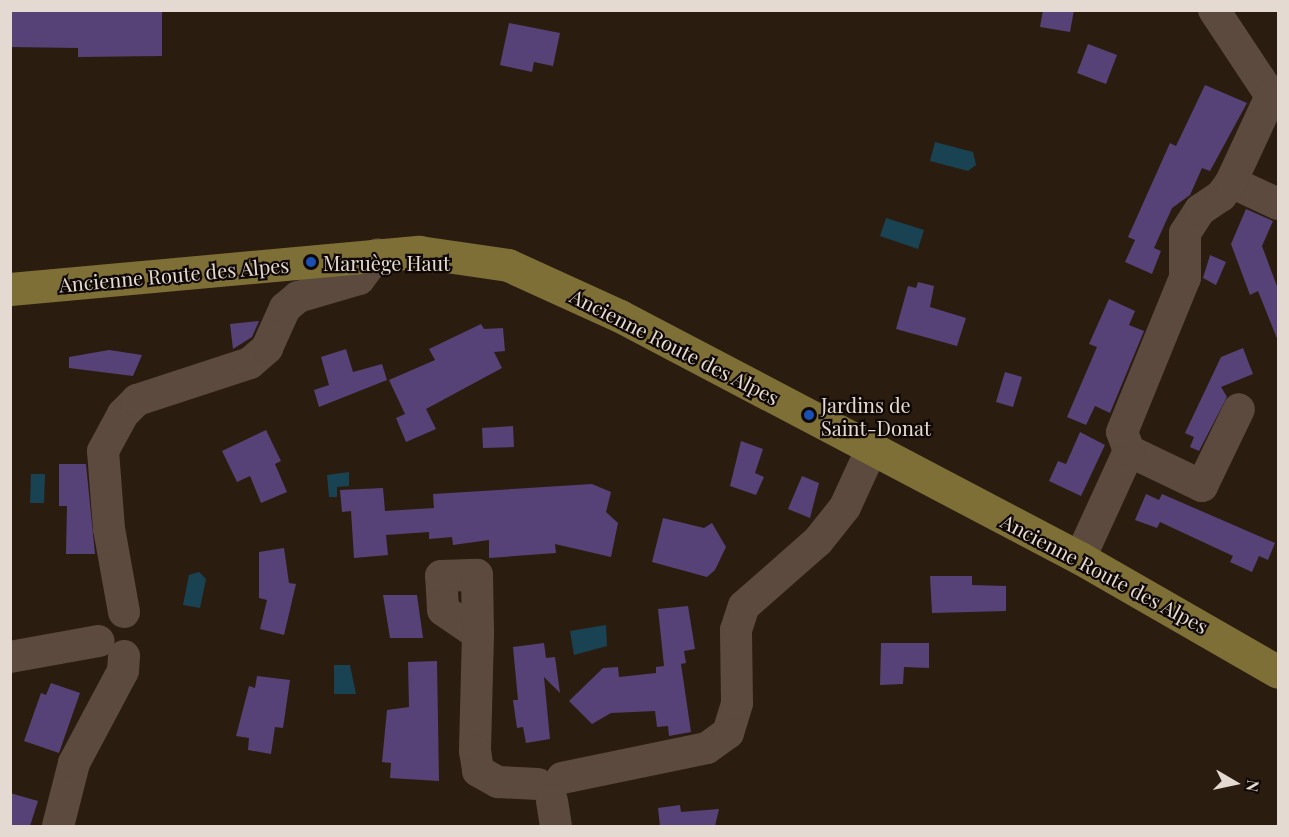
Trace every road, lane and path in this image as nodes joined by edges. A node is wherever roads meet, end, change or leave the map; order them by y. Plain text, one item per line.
1 (1214, 10) edge
2 (1275, 97) edge
3 (1230, 182) junction
4 (1278, 204) edge
5 (378, 254) junction
6 (10, 289) edge
7 (1239, 409) dead end
8 (872, 448) junction
9 (1129, 451) junction
10 (1080, 558) junction
11 (124, 612) dead end
12 (478, 634) dead end
13 (10, 657) edge
14 (1278, 672) edge
15 (552, 797) edge
16 (58, 826) edge

1 - 2 street
2 - 3 street
3 - 4 street
3 - 9 street
5 - 6 main road, Ancienne Route des Alpes
5 - 8 main road, Ancienne Route des Alpes
5 - 11 street
7 - 9 street
8 - 10 main road, Ancienne Route des Alpes
8 - 15 street
9 - 10 street
10 - 14 main road, Ancienne Route des Alpes
12 - 15 street
13 - 16 street

